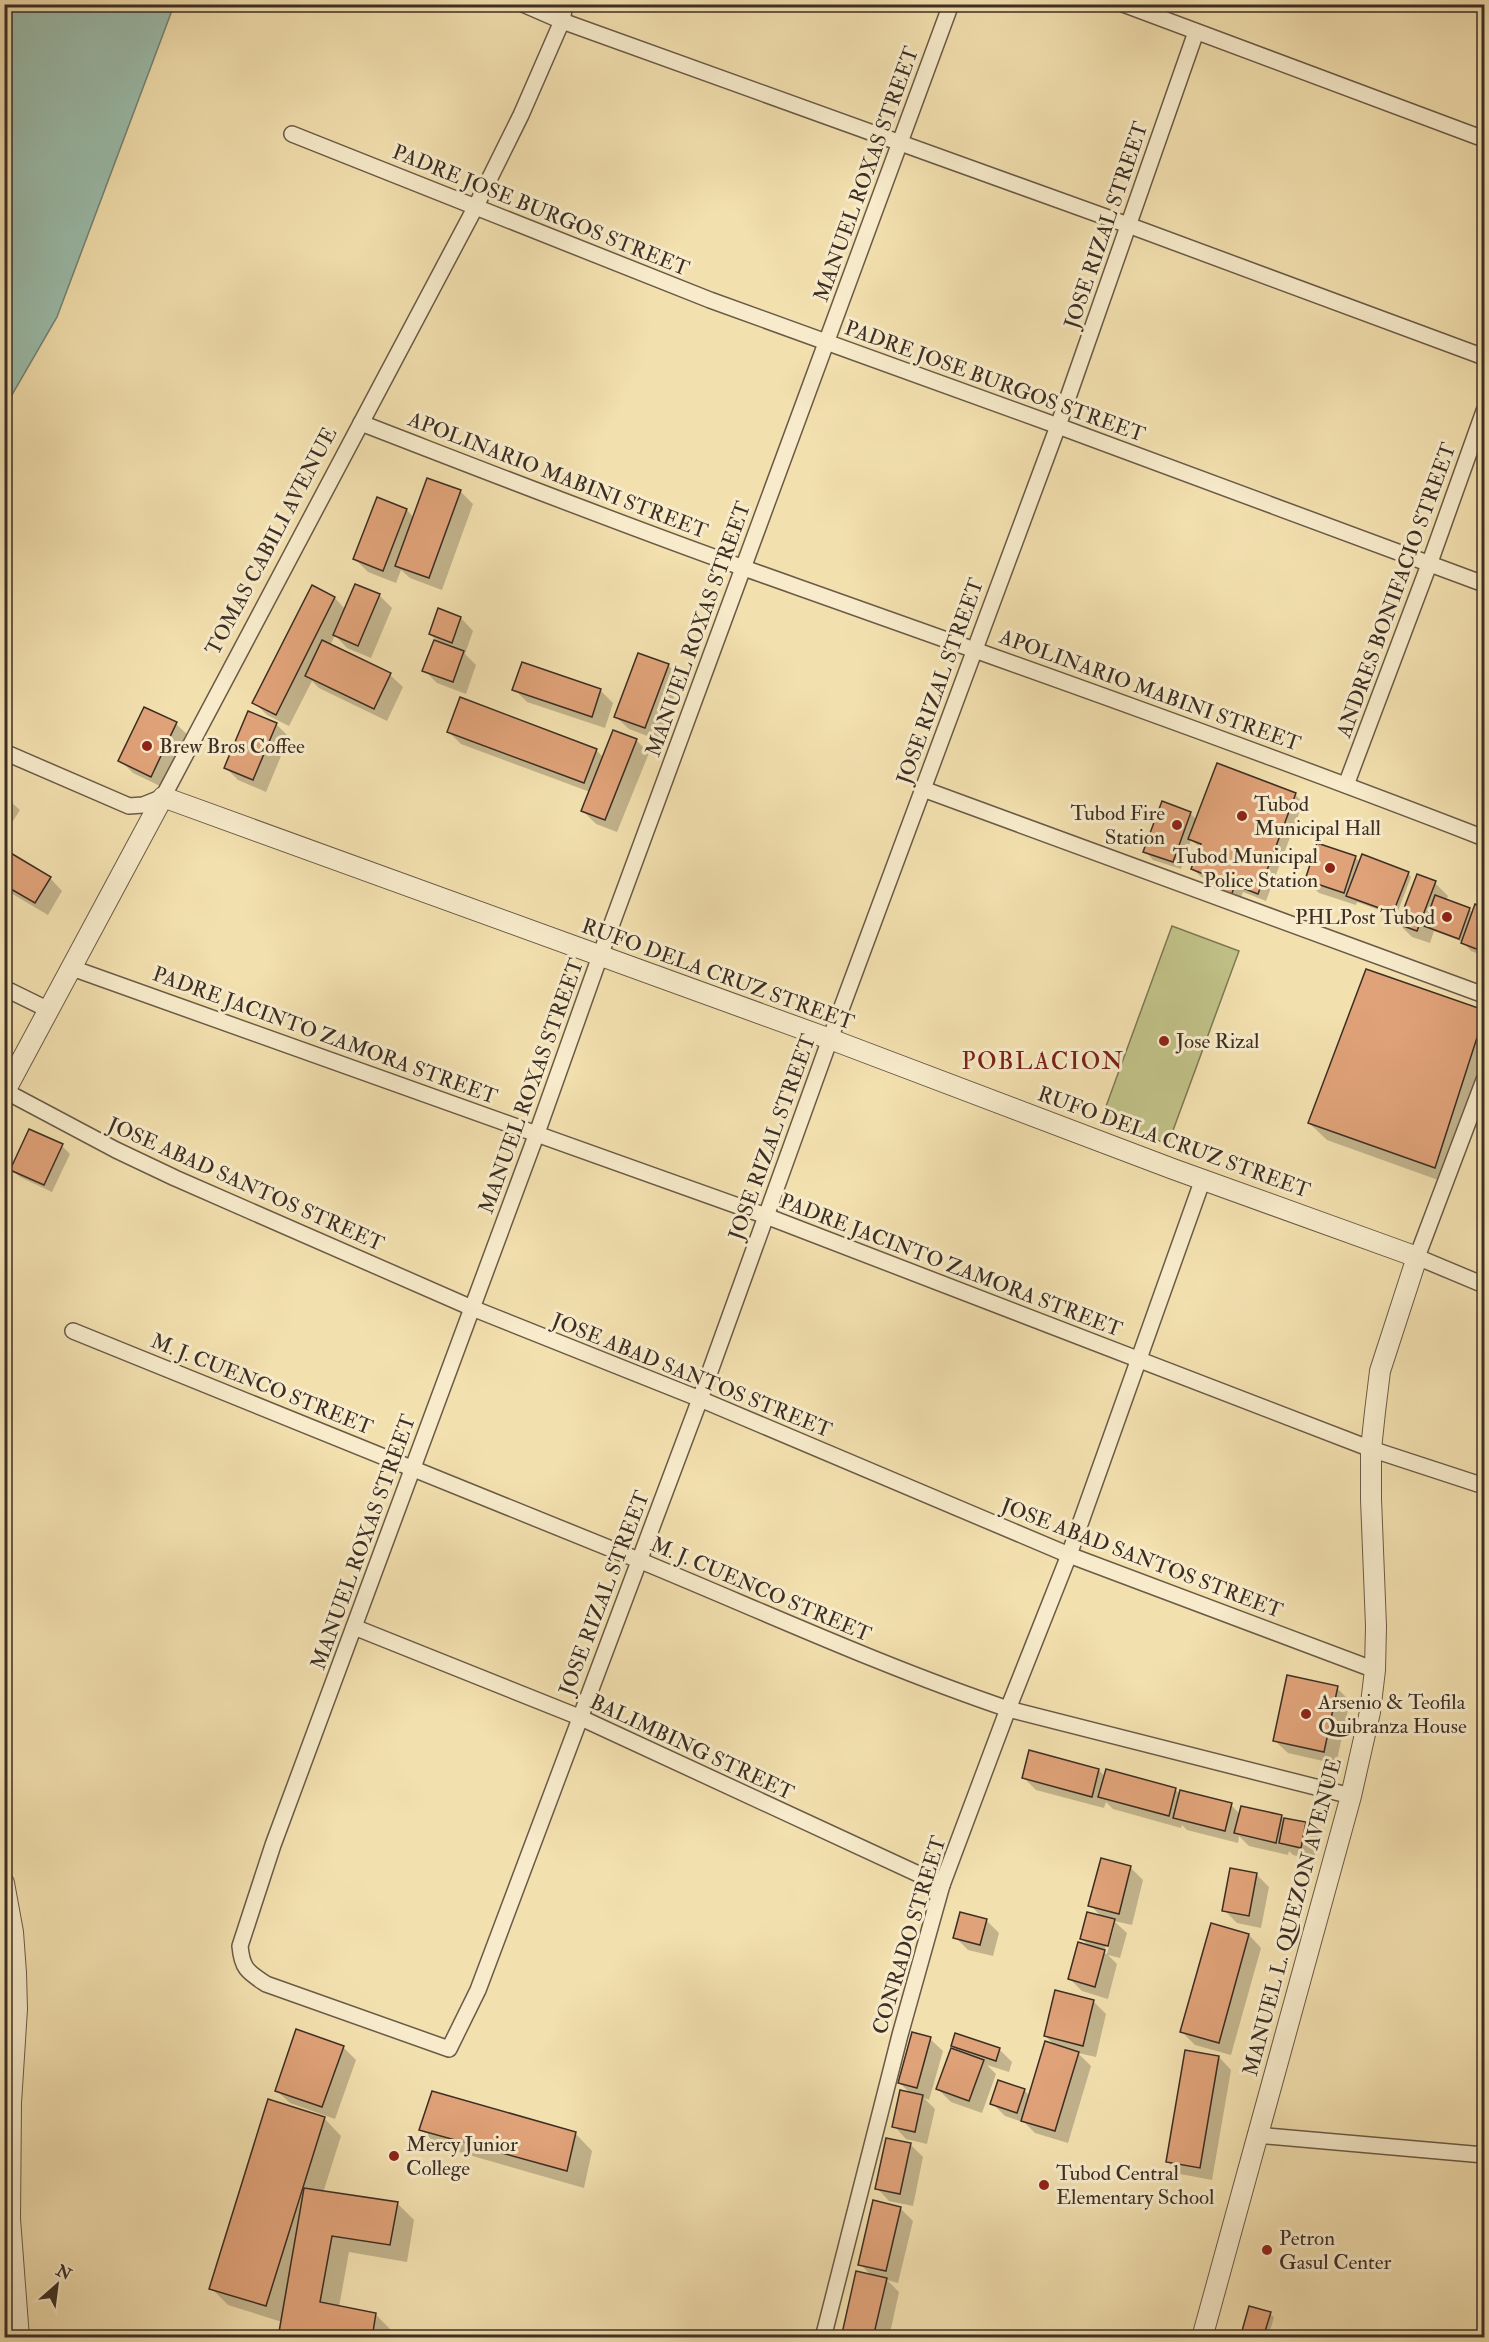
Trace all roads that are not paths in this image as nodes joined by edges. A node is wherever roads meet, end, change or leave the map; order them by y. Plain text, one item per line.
1 (523, 4) edge
2 (566, 4) edge
3 (951, 4) edge
4 (1123, 4) edge
5 (562, 21) junction
6 (1196, 32) junction
7 (292, 134) dead end
8 (1485, 139) edge
9 (900, 143) junction
10 (475, 208) junction
11 (1128, 225) junction
12 (826, 341) junction
13 (1485, 357) edge
14 (1485, 411) edge
15 (361, 423) junction
16 (1058, 426) junction
17 (1430, 562) junction
18 (743, 567) junction
19 (1485, 584) edge
20 (975, 648) junction
21 (4, 752) edge
22 (1346, 784) junction
23 (923, 789) junction
24 (163, 797) junction
25 (1485, 838) edge
26 (600, 956) junction
27 (72, 968) junction
28 (4, 988) edge
29 (1485, 995) edge
30 (49, 1010) junction
31 (830, 1039) junction
32 (1485, 1080) edge
33 (5, 1092) edge
34 (537, 1133) junction
35 (1203, 1179) junction
36 (766, 1216) junction
37 (1417, 1257) junction
38 (1485, 1285) edge
39 (472, 1308) junction
40 (73, 1331) dead end
41 (1139, 1360) junction
42 (700, 1399) junction
43 (1371, 1449) junction
44 (412, 1468) junction
45 (1485, 1486) edge
46 (1069, 1555) junction
47 (640, 1561) junction
48 (354, 1627) junction
49 (1375, 1670) junction
50 (1008, 1709) junction
51 (579, 1717) junction
52 (1351, 1796) junction
53 (4, 1884) edge
54 (942, 1885) junction
55 (449, 2049) joint
56 (8, 2103) edge
57 (1256, 2135) junction
58 (1485, 2155) edge
59 (7, 2220) edge
60 (19, 2337) edge
61 (823, 2337) edge
62 (1202, 2337) edge

1 - 5 street
2 - 5 street, TOMAS CABILI AVENUE
3 - 9 street, MANUEL ROXAS STREET
4 - 6 street
5 - 9 street
5 - 10 street, TOMAS CABILI AVENUE
6 - 8 street
6 - 11 street, JOSE RIZAL STREET
7 - 10 street, PADRE JOSE BURGOS STREET
9 - 11 street
9 - 12 street, MANUEL ROXAS STREET
10 - 12 street, PADRE JOSE BURGOS STREET
10 - 15 street, TOMAS CABILI AVENUE
11 - 13 street
11 - 16 street, JOSE RIZAL STREET
12 - 16 street, PADRE JOSE BURGOS STREET
12 - 18 street, MANUEL ROXAS STREET
14 - 17 street, ANDRES BONIFACIO STREET
15 - 18 street, APOLINARIO MABINI STREET
15 - 24 street, TOMAS CABILI AVENUE
16 - 17 street, PADRE JOSE BURGOS STREET
16 - 20 street, JOSE RIZAL STREET
17 - 19 street, PADRE JOSE BURGOS STREET
17 - 22 street, ANDRES BONIFACIO STREET
18 - 20 street, APOLINARIO MABINI STREET
18 - 26 street, MANUEL ROXAS STREET
20 - 22 street, APOLINARIO MABINI STREET
20 - 23 street, JOSE RIZAL STREET
21 - 24 street
22 - 25 street, APOLINARIO MABINI STREET
23 - 29 street
23 - 31 street, JOSE RIZAL STREET
24 - 26 street, RUFO DELA CRUZ STREET
24 - 27 street, TOMAS CABILI AVENUE
26 - 31 street, RUFO DELA CRUZ STREET
26 - 34 street, MANUEL ROXAS STREET
27 - 30 street, TOMAS CABILI AVENUE
27 - 34 street, PADRE JACINTO ZAMORA STREET
28 - 30 street
30 - 33 street, TOMAS CABILI AVENUE
31 - 35 street, RUFO DELA CRUZ STREET
31 - 36 street, JOSE RIZAL STREET
32 - 37 street
33 - 39 street, JOSE ABAD SANTOS STREET
34 - 36 street, PADRE JACINTO ZAMORA STREET
34 - 39 street, MANUEL ROXAS STREET
35 - 37 street, RUFO DELA CRUZ STREET
35 - 41 street, CONRADO STREET
36 - 41 street, PADRE JACINTO ZAMORA STREET
36 - 42 street, JOSE RIZAL STREET
37 - 38 street
37 - 43 street, MANUEL L. QUEZON AVENUE
39 - 42 street, JOSE ABAD SANTOS STREET
39 - 44 street, MANUEL ROXAS STREET
40 - 44 street, M. J. CUENCO STREET
41 - 43 street, PADRE JACINTO ZAMORA STREET
41 - 46 street, CONRADO STREET
42 - 46 street, JOSE ABAD SANTOS STREET
42 - 47 street, JOSE RIZAL STREET
43 - 45 street, PADRE JACINTO ZAMORA STREET
43 - 49 street, MANUEL L. QUEZON AVENUE
44 - 47 street, M. J. CUENCO STREET
44 - 48 street, MANUEL ROXAS STREET
46 - 49 street, JOSE ABAD SANTOS STREET
46 - 50 street, CONRADO STREET
47 - 50 street, M. J. CUENCO STREET
47 - 51 street, JOSE RIZAL STREET
48 - 51 street, BALIMBING STREET
48 - 55 street, MANUEL ROXAS STREET
49 - 52 street, MANUEL L. QUEZON AVENUE
50 - 52 street, M. J. CUENCO STREET
50 - 54 street, CONRADO STREET
51 - 54 street, BALIMBING STREET
51 - 55 street, JOSE RIZAL STREET
52 - 57 street, MANUEL L. QUEZON AVENUE
53 - 56 street
54 - 61 street, CONRADO STREET
56 - 59 street
57 - 58 street
57 - 62 street, MANUEL L. QUEZON AVENUE
59 - 60 street

